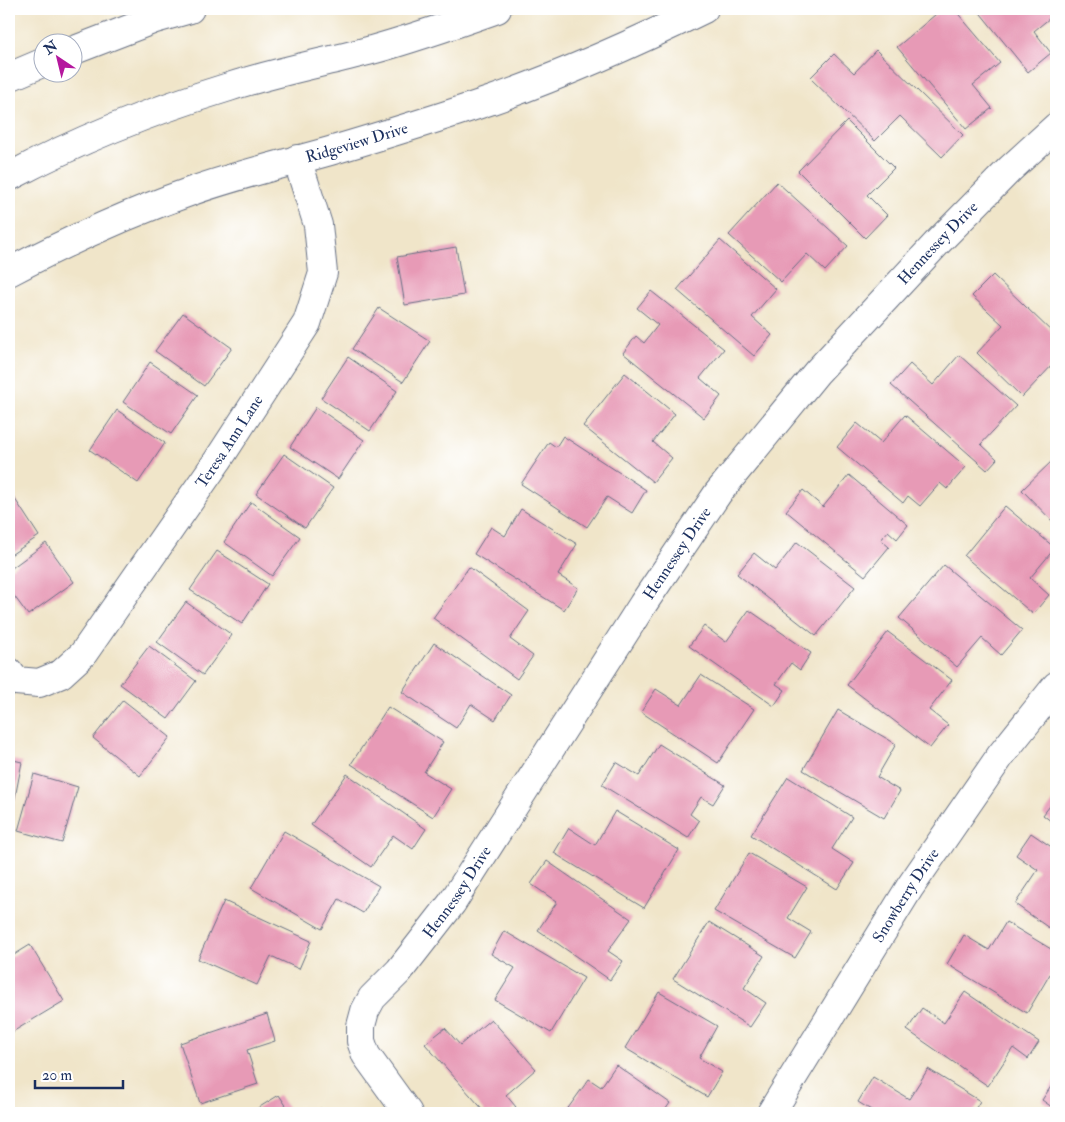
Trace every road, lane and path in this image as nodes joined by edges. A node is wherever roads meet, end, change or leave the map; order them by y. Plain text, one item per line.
1 (190, 9) edge
2 (497, 9) edge
3 (704, 9) edge
4 (82, 47) edge
5 (32, 68) edge
6 (9, 78) edge
7 (1056, 127) edge
8 (297, 159) junction
9 (9, 177) edge
10 (9, 272) edge
11 (9, 672) edge
12 (1056, 686) edge
13 (408, 1113) edge
14 (771, 1113) edge

1 - 4 street
2 - 9 street
3 - 8 street, Ridgeview Drive
5 - 6 street
7 - 13 street, Hennessey Drive
8 - 10 street, Ridgeview Drive
8 - 11 street, Teresa Ann Lane
12 - 14 street, Snowberry Drive

